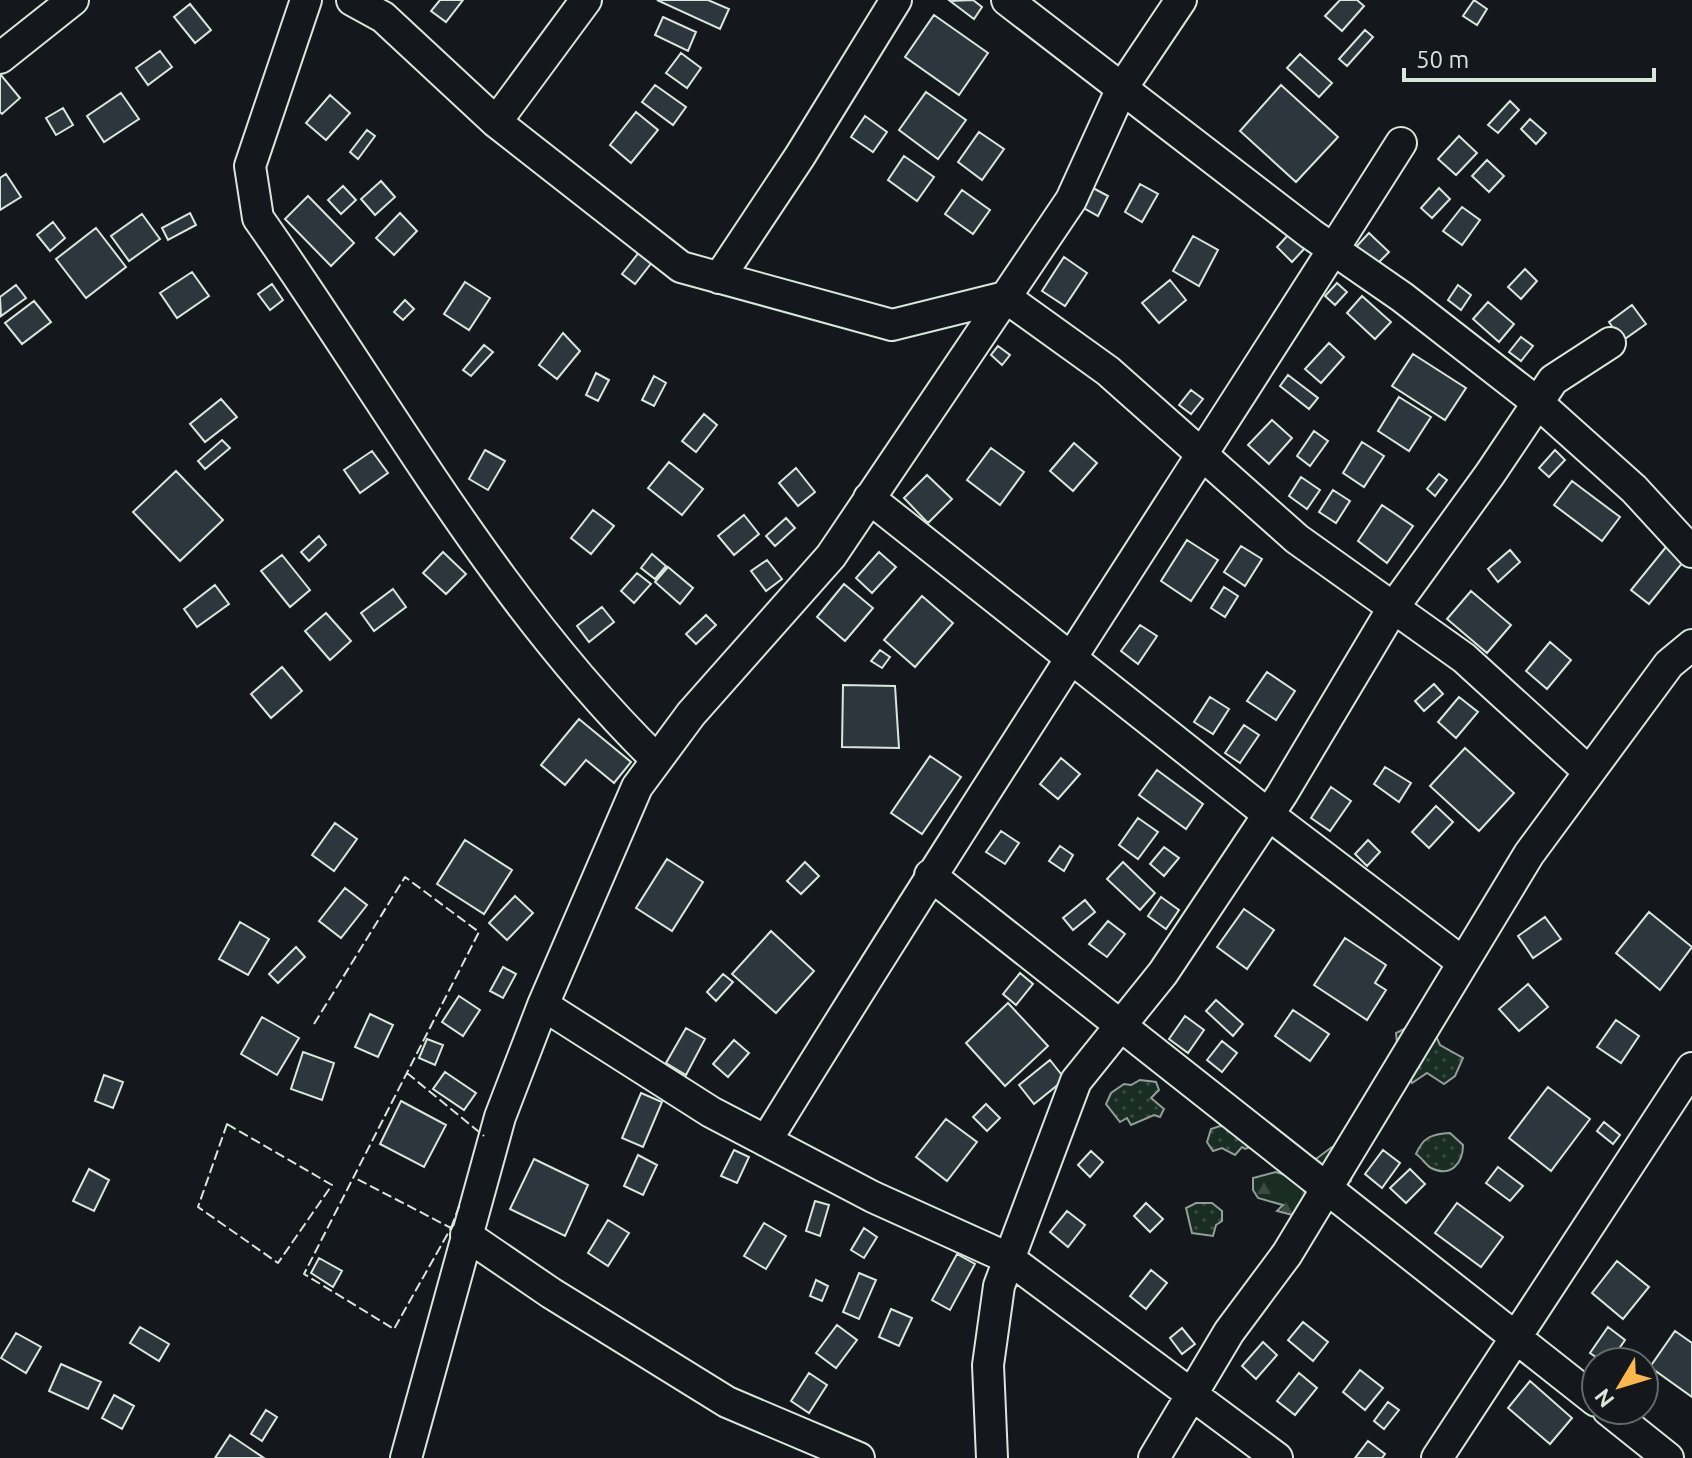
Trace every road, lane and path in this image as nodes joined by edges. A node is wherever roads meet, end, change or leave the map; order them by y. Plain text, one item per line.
1 (73, 0) edge
2 (306, 0) edge
3 (352, 0) edge
4 (586, 0) edge
5 (896, 0) edge
6 (1007, 0) edge
7 (1181, 0) edge
8 (0, 58) edge
9 (1122, 88) junction
10 (496, 122) junction
11 (1401, 143) dead end
12 (1333, 250) junction
13 (719, 278) junction
14 (1005, 297) junction
15 (1610, 343) dead end
16 (1538, 403) junction
17 (1202, 454) junction
18 (869, 498) junction
19 (1692, 552) edge
20 (1393, 608) junction
21 (1692, 645) edge
22 (1073, 659) junction
23 (657, 760) junction
24 (1587, 770) junction
25 (1269, 815) junction
26 (930, 875) junction
27 (1462, 962) junction
28 (543, 1005) junction
29 (1120, 1027) junction
30 (1692, 1068) edge
31 (766, 1141) junction
32 (1326, 1188) junction
33 (466, 1235) junction
34 (1008, 1258) junction
35 (1516, 1337) junction
36 (1580, 1388) edge
37 (1193, 1393) junction
38 (1628, 1426) edge
39 (406, 1458) edge
40 (859, 1458) edge
41 (992, 1458) edge
42 (1154, 1458) edge
43 (1277, 1458) edge
44 (1437, 1458) edge
45 (1668, 1458) edge

1 - 8 street
2 - 23 street
3 - 10 street
4 - 10 street
5 - 13 street
6 - 9 street
7 - 9 street
9 - 12 street
9 - 14 street
10 - 13 street
11 - 12 street
12 - 16 street
12 - 17 street
13 - 14 street
14 - 17 street
14 - 18 street
15 - 16 street
16 - 19 street
16 - 20 street
17 - 20 street
17 - 22 street
18 - 22 street
18 - 23 street
20 - 24 street
20 - 25 street
21 - 24 street
22 - 25 street
22 - 26 street
23 - 28 street
24 - 27 street
25 - 27 street
25 - 29 street
26 - 29 street
26 - 31 street
27 - 32 street
28 - 31 street
28 - 33 street
29 - 32 street
29 - 34 street
30 - 35 street
31 - 34 street
32 - 35 street
32 - 37 street
33 - 39 street
33 - 40 street
34 - 37 street
34 - 41 street
35 - 36 street
35 - 44 street
37 - 42 street
37 - 43 street
38 - 45 street

